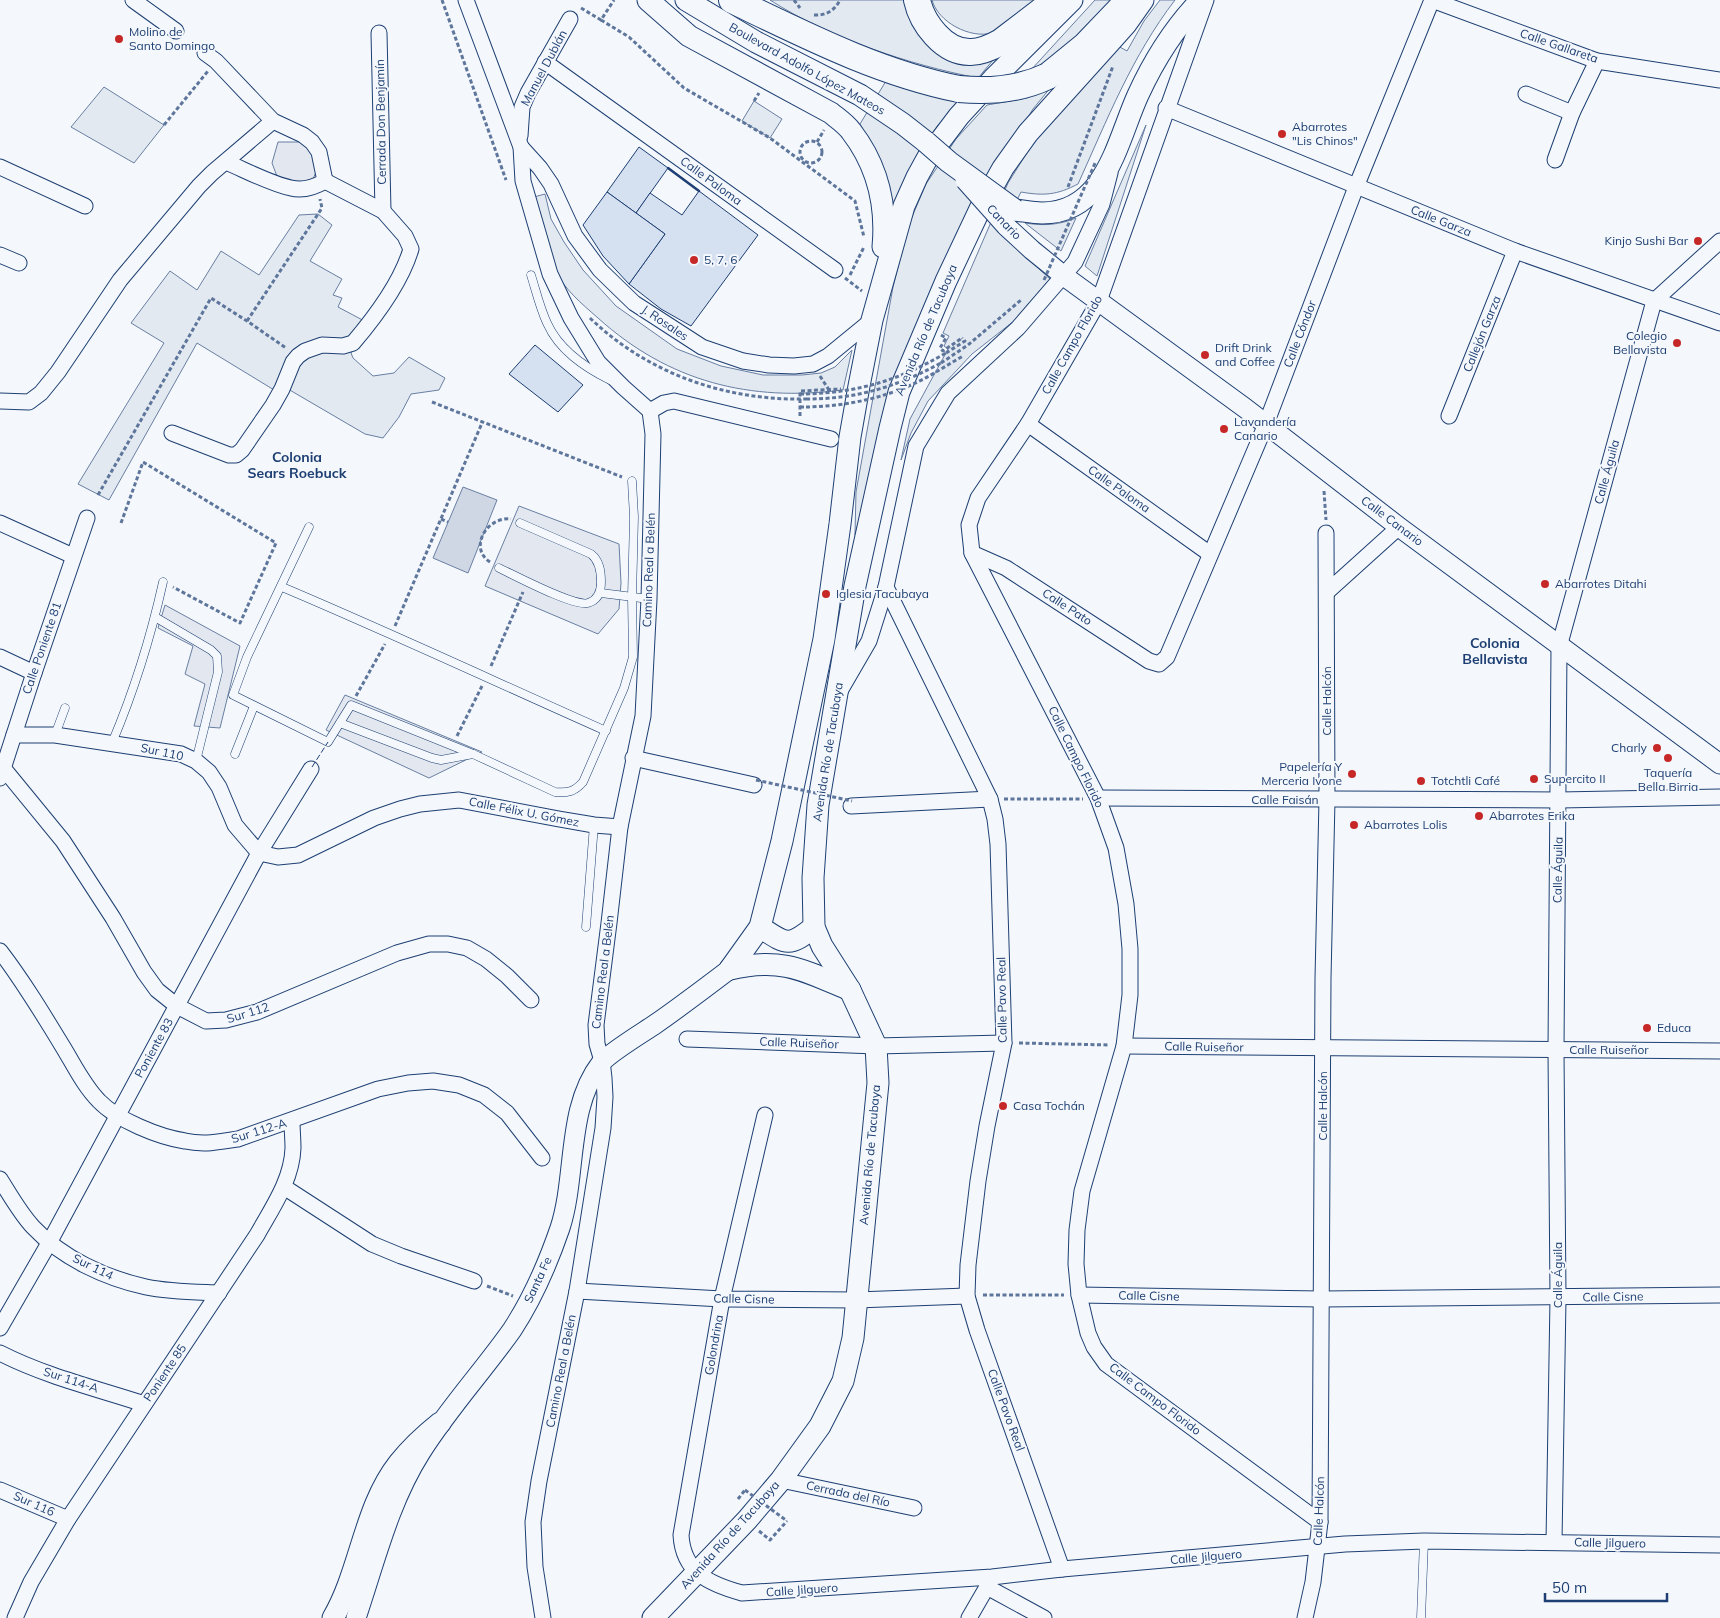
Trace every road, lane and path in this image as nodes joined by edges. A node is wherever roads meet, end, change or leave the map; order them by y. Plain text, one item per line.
1 (133, 0) edge
2 (442, 0) edge
3 (466, 0) edge
4 (614, 0) edge
5 (648, 0) edge
6 (686, 0) edge
7 (732, 0) edge
8 (742, 0) edge
9 (794, 0) edge
10 (840, 0) edge
11 (916, 0) edge
12 (1056, 0) edge
13 (1072, 0) edge
14 (1129, 0) edge
15 (1142, 0) edge
16 (1202, 0) edge
17 (1206, 0) edge
18 (1432, 0) edge
19 (802, 10) dead end
20 (575, 13) joint
21 (810, 14) dead end
22 (601, 20) junction
23 (777, 21) junction
24 (176, 31) dead end
25 (379, 33) dead end
26 (210, 57) joint
27 (1116, 60) dead end
28 (1597, 61) junction
29 (545, 62) junction
30 (1720, 80) edge
31 (1526, 94) dead end
32 (1166, 108) junction
33 (1572, 113) junction
34 (273, 120) junction
35 (164, 125) dead end
36 (832, 135) dead end
37 (817, 142) junction
38 (521, 147) junction
39 (1104, 160) junction
40 (1555, 160) dead end
41 (226, 162) junction
42 (0, 167) edge
43 (321, 183) junction
44 (508, 183) dead end
45 (1356, 187) junction
46 (1065, 195) dead end
47 (85, 206) dead end
48 (384, 211) junction
49 (1011, 218) junction
50 (1720, 240) edge
51 (1515, 251) junction
52 (0, 255) edge
53 (20, 263) dead end
54 (835, 270) joint
55 (531, 275) dead end
56 (1064, 276) junction
57 (848, 280) junction
58 (1037, 286) dead end
59 (869, 289) junction
60 (1023, 297) dead end
61 (1099, 301) junction
62 (1654, 301) junction
63 (586, 313) dead end
64 (872, 320) junction
65 (247, 321) junction
66 (1720, 323) edge
67 (942, 336) dead end
68 (964, 341) junction
69 (968, 345) junction
70 (972, 350) dead end
71 (298, 356) junction
72 (936, 372) dead end
73 (623, 387) junction
74 (829, 390) dead end
75 (800, 394) junction
76 (800, 400) junction
77 (0, 402) edge
78 (432, 402) dead end
79 (650, 411) junction
80 (1449, 416) dead end
81 (482, 423) junction
82 (1028, 424) junction
83 (1266, 424) junction
84 (172, 432) dead end
85 (831, 439) dead end
86 (1323, 468) junction
87 (632, 481) joint
88 (98, 495) dead end
89 (87, 518) dead end
90 (441, 519) junction
91 (448, 522) dead end
92 (0, 523) edge
93 (121, 523) dead end
94 (520, 523) joint
95 (309, 527) dead end
96 (1399, 527) junction
97 (1326, 533) joint
98 (972, 553) junction
99 (1210, 554) junction
100 (73, 556) junction
101 (499, 568) joint
102 (163, 582) joint
103 (527, 582) junction
104 (886, 586) junction
105 (282, 587) junction
106 (1327, 592) junction
107 (600, 593) junction
108 (632, 597) junction
109 (649, 599) junction
110 (156, 617) junction
111 (392, 633) junction
112 (1560, 646) junction
113 (0, 657) edge
114 (1160, 664) joint
115 (34, 673) junction
116 (486, 677) junction
117 (836, 699) junction
118 (351, 705) junction
119 (254, 706) junction
120 (65, 708) dead end
121 (340, 723) junction
122 (606, 730) junction
123 (14, 735) junction
124 (55, 735) junction
125 (112, 742) junction
126 (452, 746) junction
127 (235, 754) dead end
128 (473, 754) junction
129 (633, 758) junction
130 (196, 761) junction
131 (1720, 764) edge
132 (311, 769) dead end
133 (1, 772) edge
134 (755, 783) joint
135 (1720, 797) edge
136 (1098, 798) junction
137 (990, 799) junction
138 (1327, 800) junction
139 (1559, 800) junction
140 (851, 803) joint
141 (594, 825) junction
142 (620, 827) junction
143 (259, 853) junction
144 (586, 927) dead end
145 (814, 927) junction
146 (760, 928) junction
147 (0, 951) edge
148 (730, 969) junction
149 (850, 990) junction
150 (531, 1000) dead end
151 (177, 1006) junction
152 (687, 1039) dead end
153 (1004, 1043) junction
154 (876, 1046) junction
155 (1124, 1046) junction
156 (1323, 1048) junction
157 (1556, 1050) junction
158 (1720, 1051) edge
159 (602, 1061) junction
160 (117, 1115) junction
161 (766, 1115) dead end
162 (292, 1121) junction
163 (542, 1158) dead end
164 (0, 1179) edge
165 (284, 1187) junction
166 (49, 1243) junction
167 (474, 1281) joint
168 (577, 1291) junction
169 (219, 1293) junction
170 (1079, 1295) junction
171 (1720, 1295) edge
172 (967, 1296) junction
173 (1558, 1298) junction
174 (1322, 1299) junction
175 (722, 1300) junction
176 (856, 1300) junction
177 (529, 1302) junction
178 (0, 1328) edge
179 (0, 1353) edge
180 (144, 1404) junction
181 (440, 1423) junction
182 (781, 1480) junction
183 (0, 1490) edge
184 (745, 1490) dead end
185 (914, 1508) dead end
186 (68, 1518) junction
187 (1320, 1522) junction
188 (770, 1540) dead end
189 (1424, 1541) junction
190 (1554, 1542) junction
191 (1720, 1545) edge
192 (1318, 1547) junction
193 (1062, 1569) junction
194 (697, 1573) junction
195 (990, 1582) junction
196 (15, 1618) edge
197 (333, 1618) edge
198 (356, 1618) edge
199 (543, 1618) edge
200 (653, 1618) edge
201 (669, 1618) edge
202 (969, 1618) edge
203 (1044, 1618) edge
204 (1305, 1618) edge
205 (1422, 1618) edge

1 - 24 street
2 - 44 path
3 - 38 street
4 - 22 path
5 - 59 main road
6 - 49 main road, Boulevard Adolfo López Mateos, bridge
7 - 23 highway
8 - 23 highway
9 - 19 path
10 - 21 path
11 - 12 highway
13 - 59 main road, Avenida Río de Tacubaya
14 - 23 highway, bridge
15 - 117 main road, Avenida Río de Tacubaya
16 - 39 main road
17 - 32 street, Calle Campo Florido
18 - 28 street, Calle Gallareta
18 - 45 street, Calle Cóndor
20 - 22 path
20 - 29 street, Manuel Dublán
22 - 57 path
25 - 48 street, Cerrada Don Benjamín
26 - 34 street
26 - 35 path
27 - 46 path
28 - 30 street, Calle Gallareta
28 - 33 street
29 - 38 street, Manuel Dublán
29 - 54 street, Calle Paloma
31 - 33 street
32 - 45 street, Calle Garza
32 - 61 street, Calle Campo Florido
33 - 40 street
34 - 41 street
34 - 43 street
36 - 37 path
37 - 37 path
38 - 64 street, J. Rosales
38 - 73 street, Manuel Dublán
39 - 49 main road
39 - 56 street
39 - 58 path, bridge
41 - 43 street
41 - 77 street
42 - 47 street
43 - 48 street
43 - 65 path
45 - 51 street, Calle Garza
45 - 83 street, Calle Cóndor
48 - 71 street
49 - 56 street, Canario
50 - 62 street
51 - 62 street, Calle Garza
51 - 80 street, Callejón Garza
52 - 53 street
54 - 57 path
55 - 73 lane
56 - 61 street, Calle Canario
56 - 104 street
57 - 59 path
59 - 64 main road, Avenida Río de Tacubaya
60 - 69 path
61 - 82 street, Calle Campo Florido
61 - 83 street, Calle Canario
62 - 66 street, Calle Garza
62 - 112 street, Calle Águila
63 - 76 path
64 - 146 main road, Avenida Río de Tacubaya
65 - 71 path
65 - 88 path
67 - 68 path
68 - 69 path
68 - 75 path, bridge
69 - 70 path
69 - 76 path, bridge
71 - 84 street
72 - 76 path, bridge
73 - 79 street, Manuel Dublán
74 - 75 path
75 - 76 path
78 - 81 path
79 - 85 street
79 - 109 street, Camino Real a Belén
81 - 87 path
81 - 90 path
82 - 98 street, Calle Campo Florido
82 - 99 street, Calle Paloma
83 - 86 street, Calle Canario
83 - 99 street, Calle Cóndor
86 - 96 street, Calle Canario
86 - 97 path
87 - 108 lane
89 - 100 street, Calle Poniente 81
90 - 91 path
90 - 111 path
92 - 100 street
93 - 102 path
94 - 101 path
94 - 107 lane
95 - 105 lane
96 - 106 street
96 - 112 street, Calle Canario
97 - 106 street, Calle Halcón
98 - 114 street, Calle Pato
98 - 136 street, Calle Campo Florido
99 - 114 street, Calle Cóndor
100 - 115 street, Calle Poniente 81
101 - 103 lane
102 - 110 lane
103 - 107 lane
103 - 116 path
104 - 117 street
104 - 137 street, Calle Pavo Real
105 - 111 lane
105 - 119 lane
106 - 138 street, Calle Halcón
107 - 108 lane
108 - 109 lane
108 - 122 lane
109 - 129 street, Camino Real a Belén
110 - 125 lane
110 - 130 lane
111 - 116 lane
111 - 118 path
112 - 131 street, Calle Canario
112 - 139 street, Calle Águila
113 - 115 street
115 - 123 street, Calle Poniente 81
116 - 122 lane
116 - 126 path
117 - 145 main road, Avenida Río de Tacubaya
118 - 121 lane
118 - 126 lane
119 - 121 lane
119 - 127 lane
120 - 124 lane
121 - 128 lane
122 - 128 lane
123 - 124 street, Sur 110
123 - 133 street, Calle Poniente 81
124 - 125 street, Sur 110
125 - 130 street, Sur 110
126 - 128 lane
129 - 134 street
129 - 142 street, Camino Real a Belén
130 - 143 street, Sur 110
132 - 143 street, Poniente 83
133 - 151 street, Sur 112
134 - 140 path, bridge
135 - 139 street, Calle Faisán
136 - 137 path
136 - 138 street, Calle Faisán
136 - 155 street, Calle Campo Florido
137 - 140 street
137 - 153 street, Calle Pavo Real
138 - 139 street, Calle Faisán
138 - 156 street, Calle Halcón
139 - 157 street, Calle Águila
141 - 142 street, Calle Félix U. Gómez
141 - 143 street, Calle Félix U. Gómez
141 - 144 lane
142 - 159 street, Camino Real a Belén
143 - 151 street, Poniente 83
145 - 146 main road
145 - 149 main road, Avenida Río de Tacubaya
146 - 148 main road, Avenida Río de Tacubaya
147 - 160 street, Sur 112-A
148 - 149 main road
148 - 159 street, Santa Fe
149 - 154 main road, Avenida Río de Tacubaya
150 - 151 street, Sur 112
151 - 160 street, Poniente 83
152 - 154 street, Calle Ruiseñor
153 - 154 street, Calle Ruiseñor
153 - 155 path
153 - 172 street, Calle Pavo Real
154 - 176 main road, Avenida Río de Tacubaya
155 - 156 street, Calle Ruiseñor
155 - 170 street, Calle Campo Florido
156 - 157 street, Calle Ruiseñor
156 - 174 street, Calle Halcón
157 - 158 street, Calle Ruiseñor
157 - 173 street, Calle Águila
159 - 168 street, Camino Real a Belén
159 - 177 street, Santa Fe
160 - 162 street, Sur 112-A
160 - 166 street, Poniente 83
161 - 175 street, Golondrina
162 - 163 street, Sur 112-A
162 - 165 street, Poniente 85
164 - 166 street, Sur 114
165 - 167 street
165 - 169 street, Poniente 85
166 - 169 street, Sur 114
166 - 178 street, Poniente 83
167 - 177 path
168 - 175 street, Calle Cisne
168 - 199 street, Camino Real a Belén
169 - 180 street, Poniente 85
170 - 172 path
170 - 174 street, Calle Cisne
170 - 187 street, Calle Campo Florido
171 - 173 street, Calle Cisne
172 - 176 street, Calle Cisne
172 - 193 street, Calle Pavo Real
173 - 174 street, Calle Cisne
173 - 190 street, Calle Águila
174 - 187 street, Calle Halcón
175 - 176 street, Calle Cisne
175 - 194 street, Golondrina
176 - 182 main road, Avenida Río de Tacubaya
177 - 181 street, Santa Fe
179 - 180 street, Sur 114-A
180 - 186 street, Poniente 85
181 - 197 main road
181 - 198 street, Santa Fe
182 - 185 street, Cerrada del Río
182 - 194 main road, Avenida Río de Tacubaya
183 - 186 street, Sur 116
184 - 188 path, bridge
186 - 196 street, Poniente 85
187 - 192 street, Calle Halcón
189 - 190 street, Calle Jilguero
189 - 192 street, Calle Jilguero
189 - 205 lane
190 - 191 street, Calle Jilguero
192 - 193 street, Calle Jilguero
192 - 204 street, Calle Halcón
193 - 195 street, Calle Jilguero
194 - 195 street, Calle Jilguero
194 - 200 main road, Avenida Río de Tacubaya
194 - 201 main road
195 - 202 street
195 - 203 street

